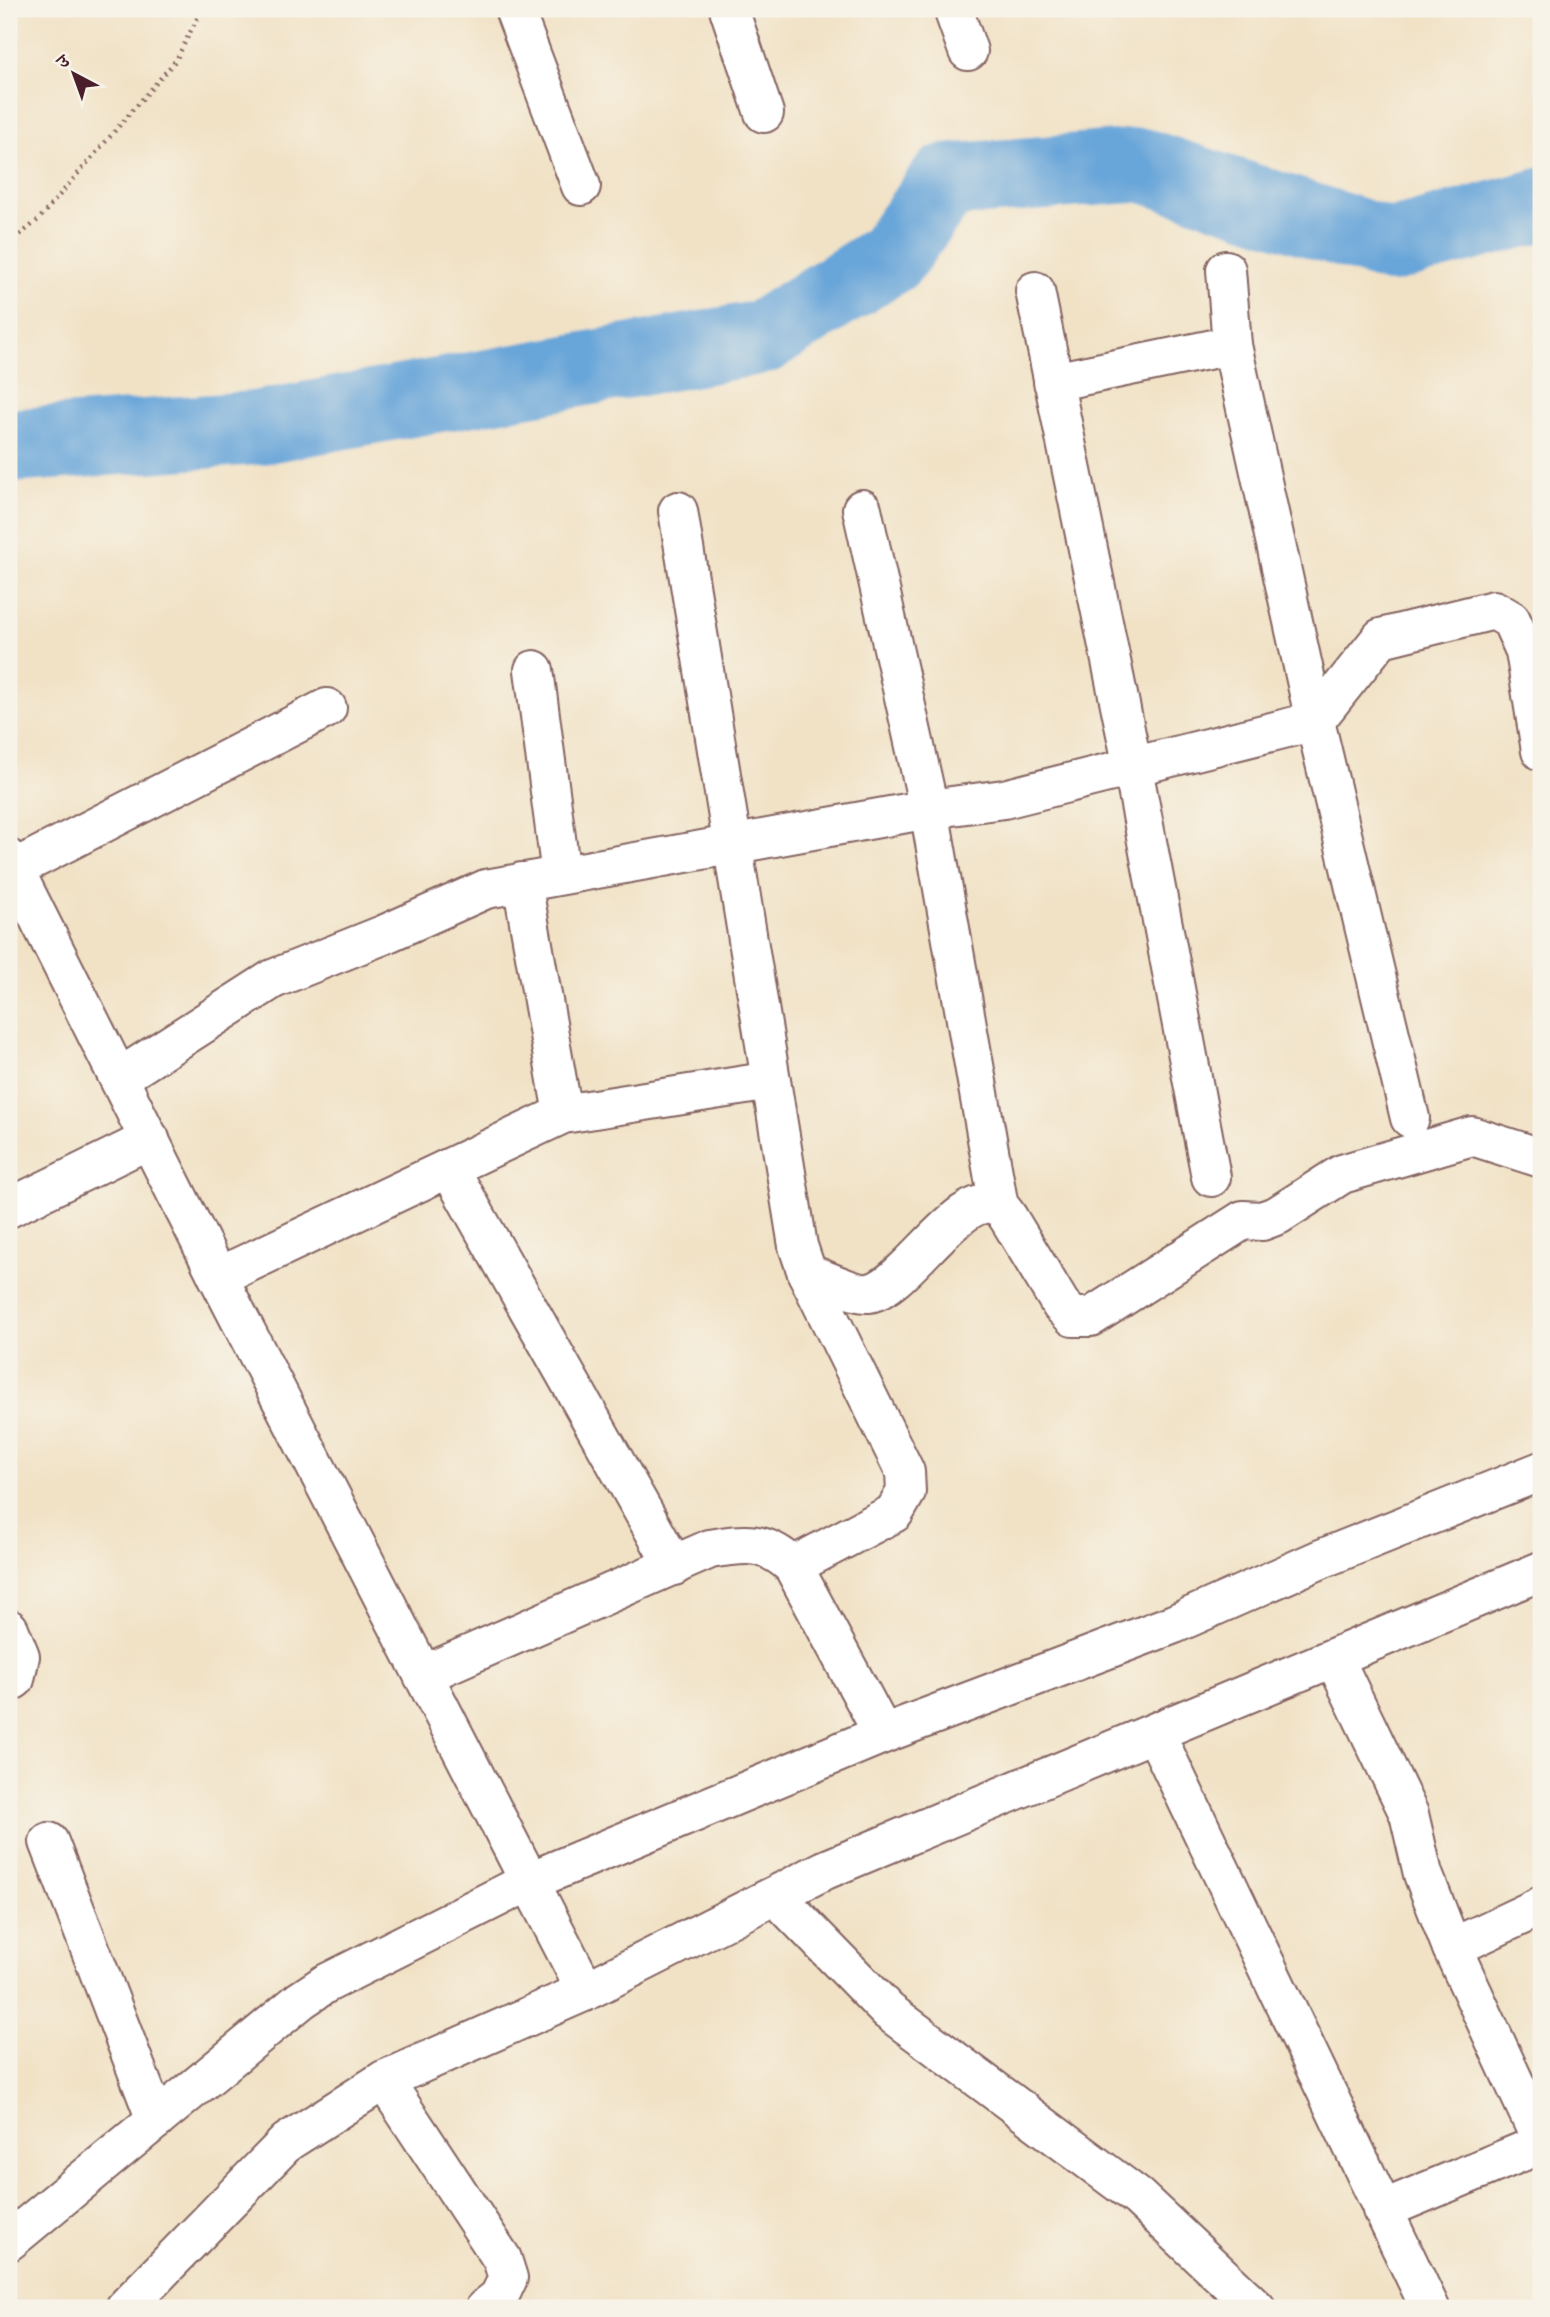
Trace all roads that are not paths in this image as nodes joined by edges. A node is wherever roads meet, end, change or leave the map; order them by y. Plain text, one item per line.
1 (514, 9) edge
2 (729, 9) edge
3 (953, 9) edge
4 (968, 51) dead end
5 (764, 113) dead end
6 (581, 186) dead end
7 (1226, 270) dead end
8 (1035, 290) dead end
9 (1232, 345) junction
10 (1054, 382) junction
11 (862, 509) dead end
12 (678, 511) dead end
13 (534, 670) dead end
14 (327, 708) dead end
15 (1315, 721) junction
16 (1541, 751) edge
17 (1133, 768) junction
18 (929, 809) junction
19 (732, 845) junction
20 (11, 864) edge
21 (561, 875) junction
22 (522, 882) junction
23 (119, 1078) junction
24 (771, 1080) junction
25 (563, 1114) junction
26 (1410, 1118) dead end
27 (150, 1139) junction
28 (1541, 1158) edge
29 (449, 1168) junction
30 (1211, 1177) dead end
31 (999, 1207) junction
32 (9, 1208) edge
33 (807, 1273) junction
34 (218, 1278) junction
35 (1541, 1471) edge
36 (674, 1566) junction
37 (793, 1566) junction
38 (1541, 1571) edge
39 (9, 1629) edge
40 (1334, 1658) junction
41 (423, 1675) junction
42 (9, 1683) edge
43 (1155, 1733) junction
44 (883, 1734) junction
45 (49, 1842) dead end
46 (538, 1896) junction
47 (776, 1896) junction
48 (1541, 1906) edge
49 (1452, 1948) junction
50 (586, 1991) junction
51 (384, 2080) junction
52 (156, 2120) junction
53 (1541, 2142) edge
54 (1382, 2210) junction
55 (9, 2241) edge
56 (125, 2308) edge
57 (485, 2308) edge
58 (1256, 2308) edge
59 (1430, 2308) edge

1 - 6 street
2 - 5 street
3 - 4 street
7 - 9 street
8 - 10 street
9 - 10 street
9 - 15 street
10 - 17 street
11 - 18 street
12 - 19 street
13 - 21 street
14 - 20 street
15 - 16 street
15 - 17 street
15 - 26 street
17 - 18 street
17 - 30 street
18 - 19 street
18 - 31 street
19 - 21 street
19 - 24 street
20 - 23 street
21 - 22 street
22 - 23 street
22 - 25 street
23 - 27 street
24 - 25 street
24 - 33 street
25 - 29 street
27 - 32 street
27 - 34 street
28 - 31 street
29 - 34 street
29 - 36 street
31 - 33 street
33 - 37 street
34 - 41 street
35 - 44 street
36 - 37 street
36 - 41 street
37 - 44 street
38 - 40 street
39 - 42 street
40 - 43 street
40 - 49 street
41 - 46 street
43 - 47 street
43 - 54 street
44 - 46 street
45 - 52 street
46 - 50 street
46 - 52 street
47 - 50 street
47 - 58 street
48 - 49 street
49 - 53 street
50 - 51 street
51 - 56 street
51 - 57 street
52 - 55 street
53 - 54 street
54 - 59 street

